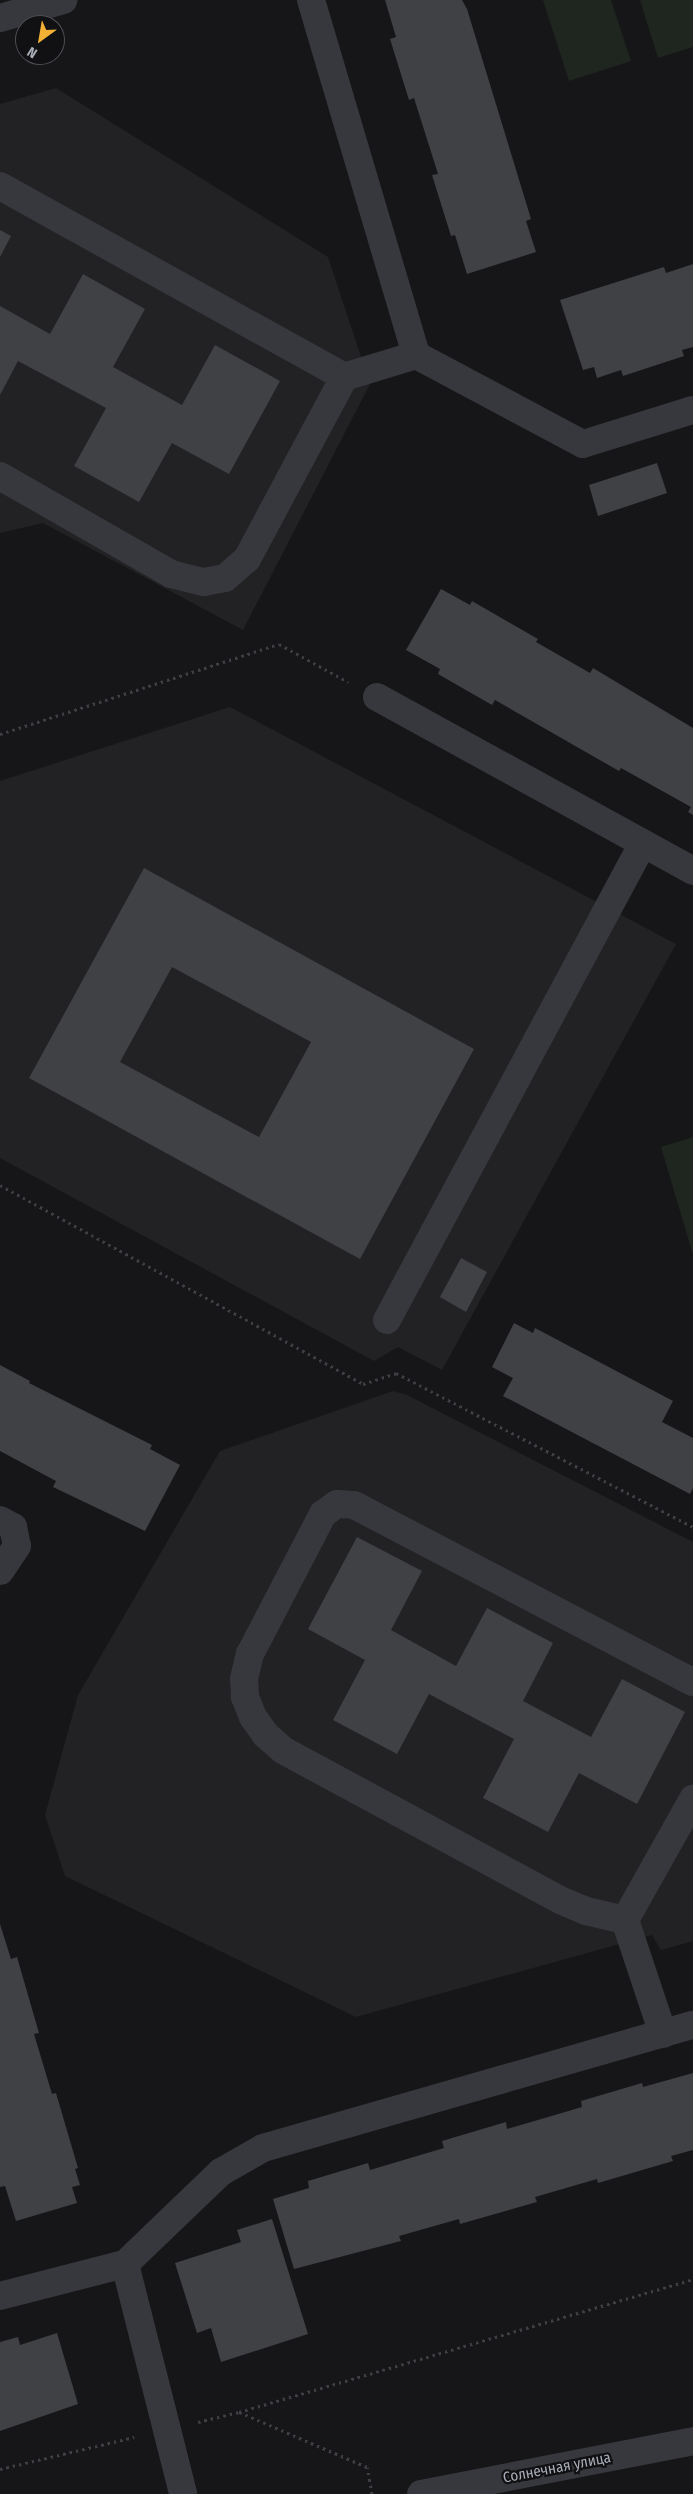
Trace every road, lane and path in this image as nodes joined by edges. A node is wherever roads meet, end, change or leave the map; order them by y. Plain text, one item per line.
1 (64, 0) edge
2 (311, 0) edge
3 (0, 18) edge
4 (0, 186) edge
5 (416, 355) junction
6 (344, 377) junction
7 (693, 410) edge
8 (0, 476) edge
9 (376, 697) joint
10 (0, 734) edge
11 (643, 843) junction
12 (693, 871) edge
13 (0, 1185) edge
14 (387, 1320) dead end
15 (0, 1520) edge
16 (693, 1527) edge
17 (0, 1571) edge
18 (693, 1682) edge
19 (693, 1798) edge
20 (625, 1920) junction
21 (693, 2025) edge
22 (663, 2034) junction
23 (125, 2264) junction
24 (693, 2279) edge
25 (0, 2296) edge
26 (239, 2412) junction
27 (167, 2430) junction
28 (693, 2441) edge
29 (0, 2469) edge
30 (183, 2494) edge
31 (372, 2494) edge
32 (421, 2494) edge

1 - 3 street
2 - 5 street
4 - 6 street
5 - 6 street
5 - 7 street
6 - 8 street
9 - 10 path
9 - 11 street
11 - 12 street
11 - 14 street
13 - 16 path
15 - 17 street
18 - 20 street
19 - 20 street
20 - 22 street
21 - 22 street
22 - 23 street
23 - 25 street
23 - 27 street
24 - 26 path
26 - 27 path
26 - 31 path
27 - 29 path
27 - 30 street
28 - 32 street, Солнечная улица

